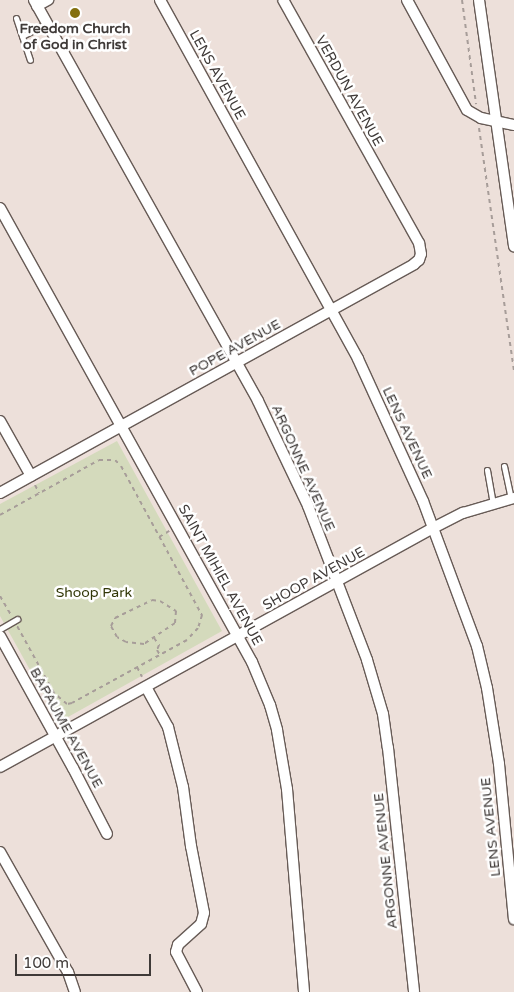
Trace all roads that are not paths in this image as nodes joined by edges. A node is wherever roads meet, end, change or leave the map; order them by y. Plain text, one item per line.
1 (48, 0) edge
2 (160, 0) edge
3 (283, 0) edge
4 (407, 0) edge
5 (479, 0) edge
6 (36, 3) edge
7 (16, 18) dead end
8 (47, 23) junction
9 (22, 36) junction
10 (30, 60) dead end
11 (496, 120) junction
12 (514, 125) edge
13 (392, 195) joint
14 (0, 208) edge
15 (5, 228) edge
16 (514, 247) edge
17 (332, 310) junction
18 (236, 363) junction
19 (0, 421) edge
20 (122, 426) junction
21 (504, 466) dead end
22 (486, 470) dead end
23 (31, 476) junction
24 (0, 493) edge
25 (512, 499) edge
26 (493, 503) junction
27 (433, 528) junction
28 (337, 581) junction
29 (16, 620) road end
30 (0, 629) edge
31 (0, 636) edge
32 (238, 636) junction
33 (146, 687) junction
34 (56, 736) junction
35 (0, 767) edge
36 (106, 834) dead end
37 (0, 852) edge
38 (514, 918) edge
39 (75, 992) edge
40 (197, 992) edge
41 (304, 992) edge
42 (414, 992) edge

1 - 6 street
2 - 17 street, LENS AVENUE
3 - 13 street, VERDUN AVENUE
4 - 11 street
5 - 11 street
6 - 8 street, ARGONNE AVENUE
7 - 9 lane
8 - 9 lane
8 - 18 street, ARGONNE AVENUE
9 - 10 lane
11 - 12 street
11 - 16 street
13 - 17 street, POPE AVENUE
14 - 15 street, SAINT MIHIEL AVENUE
15 - 20 street, SAINT MIHIEL AVENUE
17 - 18 street, POPE AVENUE
17 - 27 street, LENS AVENUE
18 - 20 street, POPE AVENUE
18 - 28 street, ARGONNE AVENUE
19 - 23 street
20 - 23 street, POPE AVENUE
20 - 32 street, SAINT MIHIEL AVENUE
21 - 25 lane
22 - 26 lane
23 - 24 street, POPE AVENUE
25 - 26 street, SHOOP AVENUE
26 - 27 street, SHOOP AVENUE
27 - 28 street, SHOOP AVENUE
27 - 38 street, LENS AVENUE
28 - 32 street, SHOOP AVENUE
28 - 42 street, ARGONNE AVENUE
29 - 30 lane
31 - 34 street, BAPAUME AVENUE
32 - 33 street, SHOOP AVENUE
32 - 41 street, SAINT MIHIEL AVENUE
33 - 34 street, SHOOP AVENUE
33 - 40 street
34 - 35 street, SHOOP AVENUE
34 - 36 street, BAPAUME AVENUE
37 - 39 street

